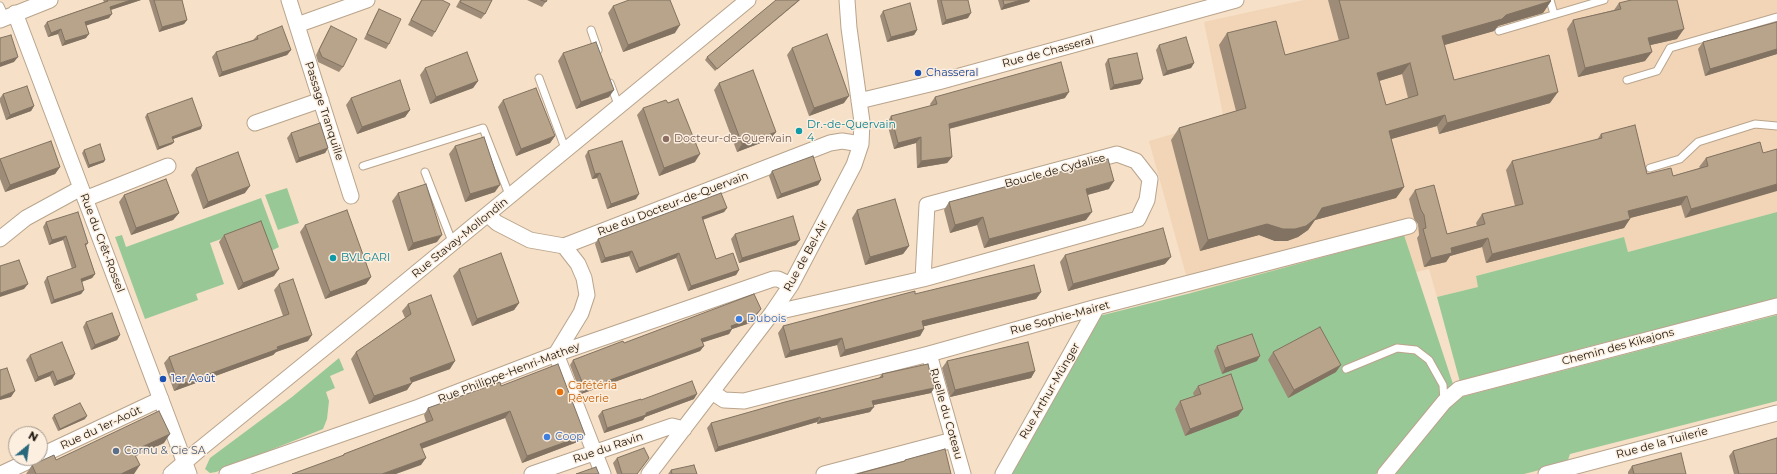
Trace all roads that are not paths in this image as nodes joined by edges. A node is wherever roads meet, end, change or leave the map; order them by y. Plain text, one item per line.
1 (50, 0) edge
2 (289, 0) edge
3 (367, 0) edge
4 (748, 0) edge
5 (847, 0) edge
6 (1236, 0) edge
7 (1550, 0) edge
8 (1604, 0) edge
9 (5, 14) edge
10 (1554, 14) junction
11 (1777, 17) edge
12 (297, 25) junction
13 (591, 30) dead end
14 (1499, 31) edge
15 (602, 59) edge
16 (607, 74) edge
17 (539, 78) dead end
18 (1627, 80) dead end
19 (320, 100) junction
20 (859, 101) junction
21 (619, 107) junction
22 (255, 123) dead end
23 (1777, 126) edge
24 (861, 144) junction
25 (566, 151) junction
26 (168, 166) dead end
27 (363, 166) dead end
28 (1650, 168) dead end
29 (425, 172) dead end
30 (83, 193) junction
31 (351, 196) dead end
32 (510, 197) junction
33 (488, 215) junction
34 (1409, 226) dead end
35 (0, 239) edge
36 (453, 244) junction
37 (564, 246) junction
38 (923, 279) junction
39 (791, 285) junction
40 (1777, 306) edge
41 (1097, 307) junction
42 (772, 313) junction
43 (556, 354) junction
44 (929, 354) junction
45 (1346, 369) dead end
46 (712, 392) junction
47 (161, 399) junction
48 (1444, 402) junction
49 (1777, 413) edge
50 (684, 429) junction
51 (953, 440) junction
52 (48, 452) edge
53 (596, 452) junction
54 (18, 466) edge
55 (187, 469) edge
56 (1, 474) edge
57 (171, 474) edge
58 (227, 474) edge
59 (532, 474) edge
60 (603, 474) edge
61 (649, 474) edge
62 (824, 474) edge
63 (962, 474) edge
64 (1003, 474) edge
65 (1385, 474) edge
66 (1546, 474) edge

1 - 9 street
2 - 12 street, Passage Tranquille
3 - 12 street
4 - 21 street, Rue Stavay-Mollondin
5 - 20 street, Rue de Bel-Air
6 - 20 street, Rue de Chasseral
7 - 10 lane
8 - 10 lane
9 - 30 street, Rue du Crêt-Rossel
10 - 14 lane
11 - 18 lane
12 - 19 street, Passage Tranquille
13 - 15 lane
16 - 21 lane
17 - 25 lane
19 - 22 street
19 - 31 street, Passage Tranquille
20 - 24 street, Rue de Bel-Air
21 - 25 street, Rue Stavay-Mollondin
23 - 28 lane
24 - 37 street, Rue du Docteur-de-Quervain
24 - 39 street, Rue de Bel-Air
25 - 32 street, Rue Stavay-Mollondin
26 - 30 street
27 - 32 lane
29 - 36 lane
30 - 35 street
30 - 47 street, Rue du Crêt-Rossel
32 - 33 street, Rue Stavay-Mollondin
33 - 36 street, Rue Stavay-Mollondin
33 - 37 street
34 - 41 street, Rue Sophie-Mairet
36 - 55 street, Rue Stavay-Mollondin
37 - 43 street
38 - 38 street, Boucle de Cydalise
38 - 42 street, Boucle de Cydalise
39 - 42 street, Rue de Bel-Air
39 - 43 street, Rue Philippe-Henri-Mathey
40 - 48 street, Chemin des Kikajons
41 - 44 street, Rue Sophie-Mairet
41 - 64 street, Rue Arthur-Münger
42 - 46 street, Rue de Bel-Air
43 - 53 street
43 - 58 street, Rue Philippe-Henri-Mathey
44 - 46 street, Rue Sophie-Mairet
44 - 51 street, Ruelle du Coteau
45 - 48 lane
46 - 50 street, Rue de Bel-Air
47 - 52 street, Rue du 1er-Août
47 - 55 street, Rue du Crêt-Rossel
48 - 65 street
49 - 66 street, Rue de la Tuilerie
50 - 53 street, Rue du Ravin
50 - 61 street, Rue de Bel-Air
51 - 62 street
51 - 63 street, Ruelle du Coteau
53 - 59 street, Rue du Ravin
53 - 60 street
54 - 56 street
55 - 57 street, Rue Stavay-Mollondin

